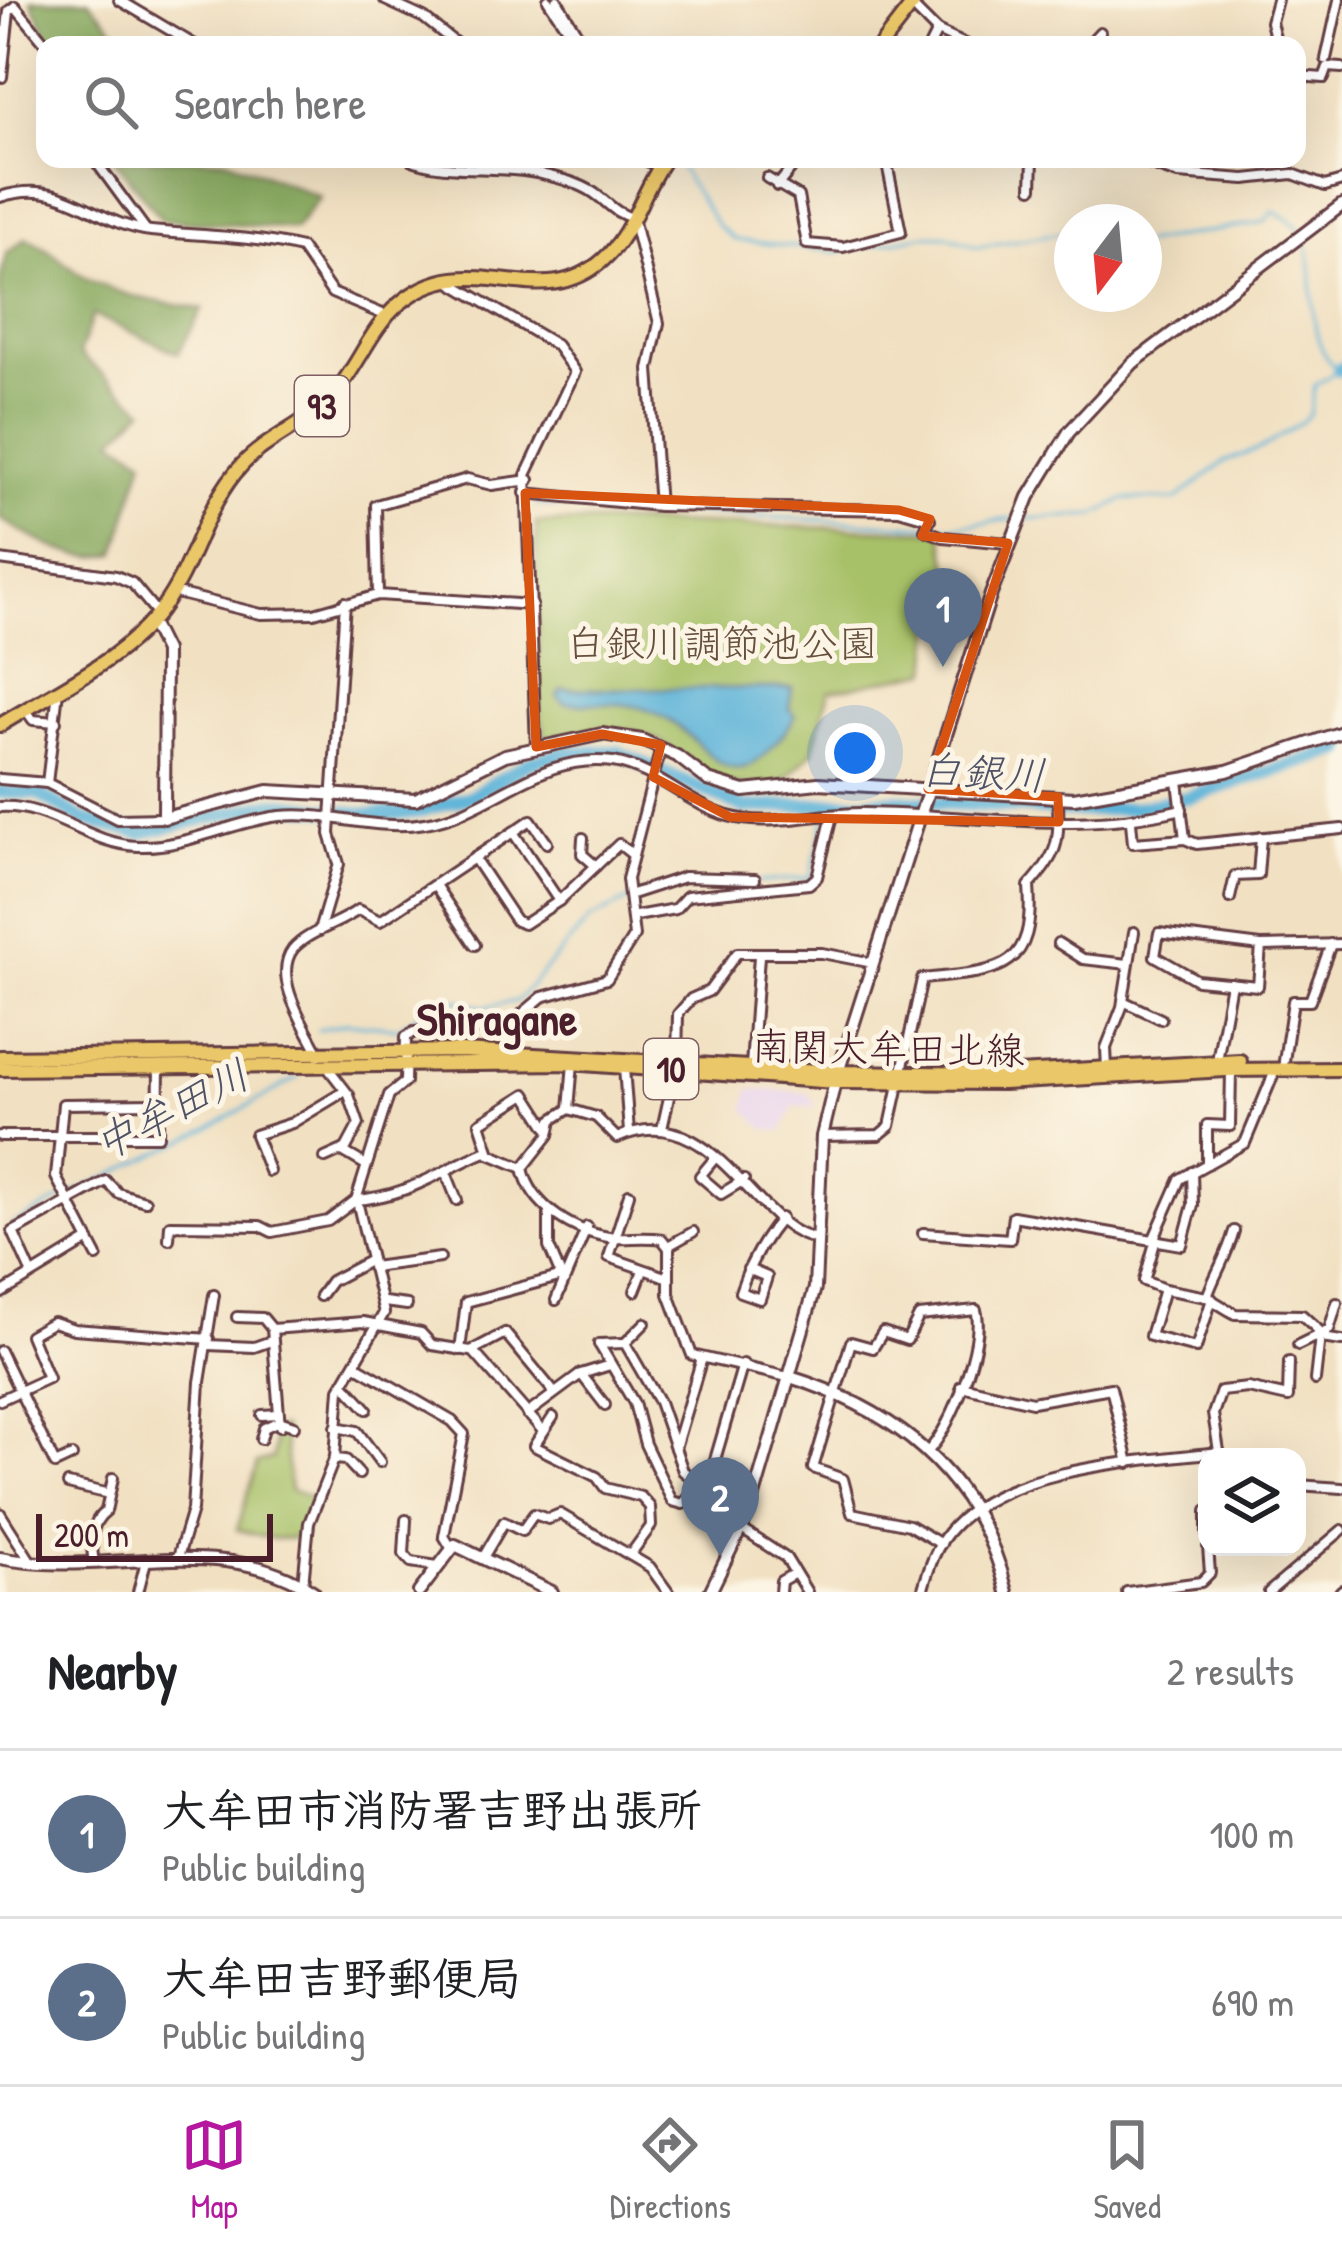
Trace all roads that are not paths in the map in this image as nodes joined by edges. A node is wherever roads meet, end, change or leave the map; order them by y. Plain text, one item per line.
1 (119, 0) edge
2 (385, 0) edge
3 (553, 0) edge
4 (1277, 0) edge
5 (1339, 0) edge
6 (914, 3) edge
7 (937, 31) junction
8 (1100, 32) dead end
9 (40, 36) edge
10 (180, 36) edge
11 (447, 36) edge
12 (575, 36) edge
13 (887, 36) edge
14 (934, 36) edge
15 (948, 36) edge
16 (1096, 36) edge
17 (1275, 36) edge
18 (1326, 59) dead end
19 (1342, 68) edge
20 (2, 77) edge
21 (1306, 77) edge
22 (101, 168) edge
23 (486, 168) edge
24 (659, 168) edge
25 (888, 168) edge
26 (1033, 168) edge
27 (1160, 168) edge
28 (1271, 168) edge
29 (791, 169) dead end
30 (1270, 176) junction
31 (766, 178) dead end
32 (1342, 181) edge
33 (777, 186) junction
34 (1032, 188) dead end
35 (0, 196) edge
36 (1342, 205) edge
37 (633, 218) junction
38 (147, 231) junction
39 (443, 278) junction
40 (387, 316) junction
41 (529, 480) junction
42 (525, 493) junction
43 (659, 506) junction
44 (1008, 543) junction
45 (0, 560) edge
46 (172, 592) junction
47 (378, 595) junction
48 (345, 602) junction
49 (532, 605) junction
50 (154, 617) junction
51 (57, 689) junction
52 (25, 710) junction
53 (56, 722) junction
54 (0, 725) edge
55 (1342, 732) edge
56 (536, 747) junction
57 (660, 751) junction
58 (653, 776) junction
59 (0, 779) edge
60 (1178, 781) junction
61 (47, 783) junction
62 (928, 791) junction
63 (335, 796) junction
64 (1058, 799) junction
65 (1182, 806) junction
66 (0, 807) edge
67 (921, 814) junction
68 (828, 817) junction
69 (164, 818) junction
70 (332, 818) junction
71 (1059, 821) junction
72 (1131, 822) junction
73 (1342, 829) edge
74 (513, 832) junction
75 (1262, 837) junction
76 (583, 838) dead end
77 (1186, 838) junction
78 (547, 843) dead end
79 (633, 855) junction
80 (473, 858) junction
81 (596, 866) junction
82 (755, 879) dead end
83 (435, 884) junction
84 (633, 898) junction
85 (1229, 898) dead end
86 (559, 901) junction
87 (636, 916) junction
88 (1134, 932) dead end
89 (318, 933) junction
90 (1058, 943) dead end
91 (1336, 944) edge
92 (475, 945) dead end
93 (1261, 946) junction
94 (759, 956) junction
95 (875, 963) junction
96 (1128, 964) junction
97 (1231, 983) junction
98 (1123, 1001) junction
99 (1161, 1018) dead end
100 (0, 1057) edge
101 (406, 1057) junction
102 (322, 1058) junction
103 (1217, 1061) junction
104 (573, 1063) junction
105 (676, 1065) junction
106 (1280, 1065) junction
107 (1342, 1065) edge
108 (624, 1066) junction
109 (751, 1066) junction
110 (159, 1067) junction
111 (1107, 1068) junction
112 (0, 1070) edge
113 (1231, 1070) junction
114 (836, 1077) junction
115 (899, 1078) junction
116 (345, 1090) junction
117 (158, 1103) junction
118 (568, 1109) junction
119 (548, 1128) junction
120 (662, 1129) junction
121 (627, 1134) junction
122 (0, 1136) edge
123 (59, 1136) junction
124 (822, 1136) junction
125 (347, 1148) junction
126 (631, 1148) dead end
127 (490, 1154) junction
128 (715, 1158) junction
129 (325, 1159) dead end
130 (1207, 1164) junction
131 (366, 1165) junction
132 (523, 1168) junction
133 (269, 1171) dead end
134 (1192, 1172) junction
135 (447, 1175) junction
136 (744, 1180) junction
137 (629, 1194) dead end
138 (721, 1194) junction
139 (356, 1200) junction
140 (457, 1200) dead end
141 (68, 1201) junction
142 (145, 1201) dead end
143 (733, 1205) dead end
144 (549, 1212) junction
145 (781, 1218) junction
146 (587, 1227) junction
147 (1234, 1231) dead end
148 (692, 1232) dead end
149 (923, 1233) dead end
150 (617, 1238) junction
151 (169, 1239) dead end
152 (819, 1239) junction
153 (1155, 1239) junction
154 (89, 1240) junction
155 (668, 1246) junction
156 (97, 1256) dead end
157 (440, 1258) dead end
158 (371, 1263) junction
159 (748, 1269) dead end
160 (31, 1272) junction
161 (642, 1273) junction
162 (666, 1277) junction
163 (563, 1279) junction
164 (1164, 1289) junction
165 (635, 1291) dead end
166 (0, 1294) edge
167 (214, 1295) dead end
168 (320, 1296) dead end
169 (1210, 1298) junction
170 (556, 1300) dead end
171 (384, 1302) junction
172 (1336, 1303) dead end
173 (407, 1305) dead end
174 (237, 1317) dead end
175 (645, 1323) dead end
176 (380, 1324) junction
177 (272, 1335) junction
178 (1322, 1335) junction
179 (1342, 1341) edge
180 (209, 1342) junction
181 (626, 1343) junction
182 (1298, 1345) dead end
183 (460, 1350) junction
184 (0, 1351) edge
185 (473, 1351) junction
186 (702, 1358) junction
187 (1289, 1362) dead end
188 (743, 1364) junction
189 (355, 1365) junction
190 (610, 1365) junction
191 (581, 1373) junction
192 (790, 1378) junction
193 (1315, 1380) dead end
194 (344, 1384) junction
195 (961, 1386) junction
196 (22, 1390) junction
197 (553, 1391) junction
198 (836, 1392) junction
199 (0, 1400) edge
200 (605, 1405) dead end
201 (368, 1409) dead end
202 (262, 1414) dead end
203 (527, 1414) junction
204 (553, 1417) dead end
205 (279, 1420) junction
206 (294, 1426) dead end
207 (336, 1426) junction
208 (543, 1431) junction
209 (262, 1438) dead end
210 (1218, 1448) edge
211 (674, 1449) junction
212 (928, 1450) junction
213 (72, 1456) dead end
214 (1198, 1456) edge
215 (334, 1459) junction
216 (380, 1462) dead end
217 (1129, 1463) junction
218 (358, 1474) dead end
219 (113, 1478) dead end
220 (68, 1484) dead end
221 (703, 1485) junction
222 (1306, 1486) edge
223 (1342, 1488) edge
224 (110, 1495) junction
225 (976, 1509) junction
226 (750, 1510) junction
227 (0, 1514) edge
228 (406, 1520) dead end
229 (743, 1530) junction
230 (1342, 1530) edge
231 (941, 1544) junction
232 (450, 1546) junction
233 (630, 1555) junction
234 (484, 1556) junction
235 (1209, 1556) edge
236 (178, 1557) junction
237 (0, 1558) edge
238 (146, 1561) junction
239 (34, 1564) junction
240 (94, 1565) junction
241 (437, 1566) junction
242 (795, 1573) junction
243 (309, 1588) edge
244 (138, 1592) edge
245 (419, 1592) edge
246 (552, 1592) edge
247 (668, 1592) edge
248 (710, 1592) edge
249 (779, 1592) edge
250 (807, 1592) edge
251 (922, 1592) edge
252 (1007, 1592) edge
253 (1127, 1592) edge
254 (1269, 1592) edge

1 - 10 street
2 - 11 street
3 - 12 street
4 - 17 street
5 - 18 street
6 - 7 street
6 - 13 main road
7 - 14 street
7 - 15 street
8 - 16 street
9 - 20 street
19 - 21 street
22 - 38 street
23 - 37 street
24 - 37 main road
25 - 33 street
26 - 34 street
27 - 30 street
28 - 30 street
29 - 33 street
30 - 32 street
31 - 33 street
35 - 38 street
36 - 44 street
37 - 39 main road
37 - 43 street
38 - 40 street
39 - 40 main road, 93
39 - 41 street
40 - 46 main road, 93
41 - 42 street
41 - 47 street
42 - 43 street
42 - 49 street
43 - 44 street
44 - 62 street
45 - 50 street
46 - 48 street
46 - 50 main road, 93
47 - 48 street
47 - 49 street
48 - 63 street
49 - 56 street
50 - 51 main road, 93
50 - 69 street
51 - 52 main road, 93
51 - 53 street
52 - 53 street
52 - 54 main road, 93
53 - 61 street
55 - 60 street
56 - 57 street
56 - 63 street
57 - 58 street
57 - 62 street
58 - 68 street
58 - 70 street
58 - 79 street
59 - 61 street
60 - 64 street
60 - 65 street
61 - 69 street
62 - 64 street
62 - 67 street
63 - 69 street
63 - 70 street
64 - 71 street
65 - 72 street
65 - 77 street
66 - 70 street
67 - 68 street
67 - 71 street
67 - 95 street
68 - 87 street
70 - 89 street
71 - 72 street
71 - 115 street
72 - 77 street
73 - 75 street
74 - 78 street
74 - 80 street
74 - 86 street
75 - 77 street
75 - 85 street
76 - 81 street
79 - 81 street
79 - 84 street
80 - 83 street
80 - 86 street
81 - 86 street
82 - 84 street
83 - 89 street
83 - 92 street
84 - 87 street
87 - 101 street
88 - 96 street
89 - 102 street
90 - 96 street
91 - 93 street
91 - 106 street
93 - 97 street
93 - 97 street
94 - 95 street
94 - 105 street
94 - 109 street
95 - 114 street
96 - 98 street
97 - 103 street
98 - 99 street
98 - 111 street
100 - 102 main road, 南関大牟田北線 / 10
101 - 102 main road, 南関大牟田北線 / 10
101 - 104 main road, 南関大牟田北線 / 10
101 - 105 main road, 南関大牟田北線 / 10
101 - 131 street
102 - 110 main road, 南関大牟田北線 / 10
102 - 116 street
103 - 106 main road, 南関大牟田北線 / 10
103 - 111 main road, 南関大牟田北線 / 10
104 - 108 main road, 南関大牟田北線 / 10
104 - 118 street
105 - 108 main road, 南関大牟田北線 / 10
105 - 109 main road, 南関大牟田北線 / 10
105 - 114 main road, 南関大牟田北線 / 10
105 - 120 street
106 - 107 main road, 南関大牟田北線 / 10
106 - 113 main road, 南関大牟田北線 / 10
106 - 130 street
108 - 121 street
109 - 114 main road, 南関大牟田北線 / 10
110 - 112 main road, 南関大牟田北線 / 10
110 - 117 street
111 - 115 main road, 南関大牟田北線 / 10
113 - 115 main road, 南関大牟田北線 / 10
113 - 130 street
114 - 115 main road, 南関大牟田北線 / 10
114 - 124 street
115 - 124 street
116 - 125 street
116 - 133 street
117 - 123 street
117 - 123 street
118 - 119 street
118 - 121 street
119 - 127 street
119 - 132 street
120 - 121 street
120 - 128 street
121 - 126 street
122 - 123 street
123 - 141 street
124 - 152 street
125 - 129 street
125 - 131 street
127 - 132 street
127 - 135 street
128 - 136 street
128 - 138 street
130 - 134 street
131 - 139 street
132 - 144 street
134 - 153 street
134 - 153 street
135 - 139 street
135 - 140 street
136 - 138 street
136 - 145 street
137 - 150 street
138 - 143 street
139 - 151 street
139 - 158 street
141 - 142 street
141 - 154 street
141 - 160 street
144 - 146 street
144 - 163 street
145 - 152 street
145 - 159 street
146 - 150 street
146 - 163 street
147 - 169 street
148 - 155 street
149 - 153 street
150 - 155 street
150 - 161 street
152 - 192 street
153 - 164 street
154 - 156 street
154 - 160 street
155 - 162 street
157 - 158 street
158 - 168 street
158 - 171 street
160 - 166 street
161 - 162 street
161 - 165 street
162 - 186 street
163 - 170 street
163 - 183 street
164 - 169 street
164 - 169 street
167 - 180 street
169 - 178 street
171 - 173 street
171 - 176 street
172 - 178 street
174 - 177 street
175 - 181 street
176 - 177 street
176 - 183 street
176 - 189 street
177 - 180 street
177 - 205 street
178 - 179 street
178 - 182 street
178 - 193 street
180 - 196 street
180 - 236 street
181 - 190 street
181 - 211 street
183 - 185 street
184 - 196 street
185 - 197 street
185 - 203 street
186 - 188 street
186 - 211 street
187 - 210 street
188 - 192 street
188 - 221 street
189 - 194 street
189 - 232 street
190 - 191 street
190 - 221 street
191 - 197 street
191 - 200 street
192 - 198 street
192 - 226 street
194 - 201 street
194 - 207 street
195 - 198 street
195 - 212 street
195 - 217 street
196 - 199 street
196 - 213 street
197 - 203 street
198 - 212 street
198 - 231 street
202 - 205 street
203 - 208 street
204 - 208 street
205 - 206 street
205 - 209 street
207 - 215 street
207 - 216 street
208 - 233 street
211 - 221 street
212 - 225 street
214 - 217 street
215 - 218 street
215 - 243 street
217 - 225 street
219 - 224 street
220 - 224 street
221 - 226 street
222 - 223 street
224 - 240 street
225 - 231 street
225 - 252 street
226 - 229 street
227 - 239 street
228 - 241 street
229 - 242 street
229 - 248 street
230 - 254 street
231 - 251 street
232 - 234 street
232 - 241 street
233 - 234 street
233 - 247 street
234 - 246 street
235 - 253 street
236 - 238 street
236 - 243 street
237 - 239 street
238 - 240 street
238 - 244 street
239 - 240 street
241 - 245 street
242 - 249 street
242 - 250 street

